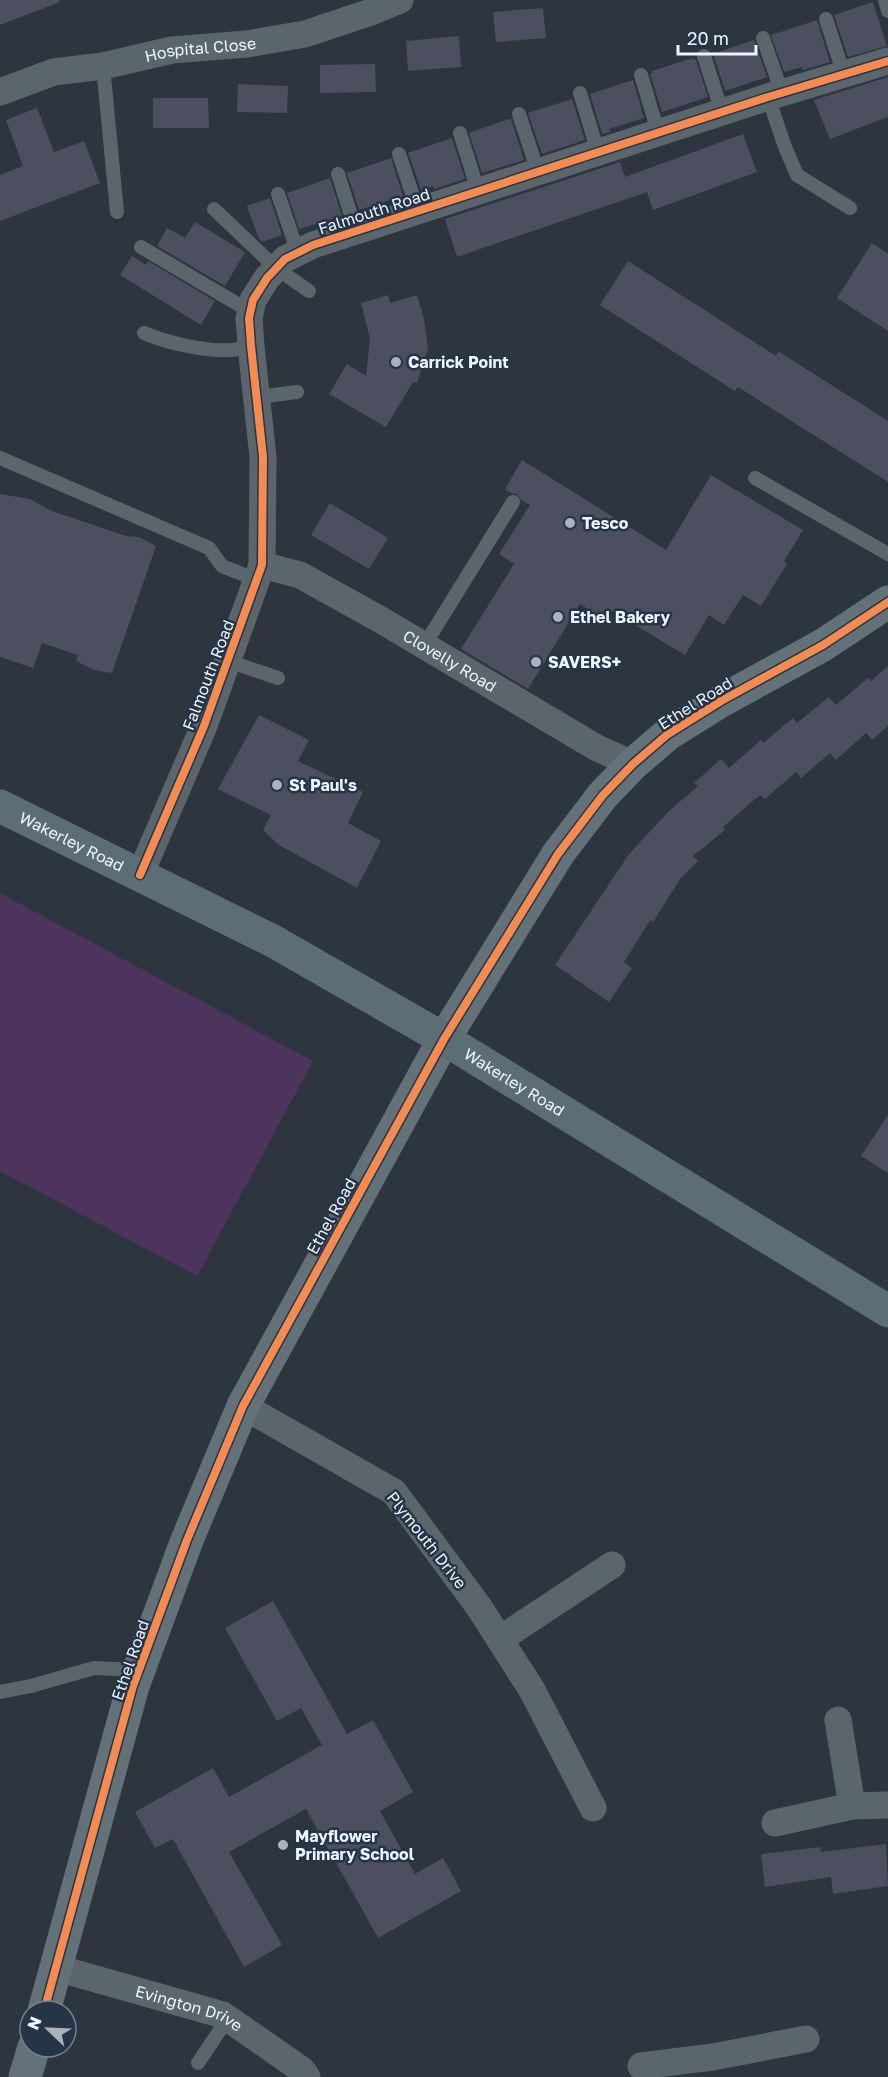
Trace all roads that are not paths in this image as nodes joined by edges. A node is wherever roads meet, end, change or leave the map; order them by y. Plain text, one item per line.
1 (399, 0) edge
2 (885, 0) edge
3 (888, 11) edge
4 (825, 19) dead end
5 (763, 38) dead end
6 (704, 56) dead end
7 (888, 61) edge
8 (103, 66) junction
9 (641, 75) dead end
10 (844, 75) junction
11 (0, 92) edge
12 (580, 93) dead end
13 (775, 95) junction
14 (722, 112) junction
15 (519, 114) dead end
16 (658, 132) junction
17 (460, 133) dead end
18 (598, 152) junction
19 (399, 154) dead end
20 (538, 172) junction
21 (338, 174) dead end
22 (478, 191) junction
23 (278, 194) dead end
24 (850, 208) dead end
25 (214, 209) dead end
26 (418, 211) junction
27 (117, 212) dead end
28 (356, 231) junction
29 (141, 247) dead end
30 (298, 253) junction
31 (276, 268) junction
32 (309, 291) dead end
33 (251, 312) junction
34 (144, 333) dead end
35 (250, 346) junction
36 (297, 392) dead end
37 (258, 397) junction
38 (0, 458) edge
39 (755, 478) dead end
40 (513, 502) dead end
41 (888, 554) edge
42 (259, 572) junction
43 (888, 603) edge
44 (424, 646) junction
45 (228, 661) junction
46 (278, 678) dead end
47 (633, 764) junction
48 (0, 806) edge
49 (140, 875) junction
50 (444, 1038) junction
51 (888, 1311) edge
52 (243, 1406) junction
53 (612, 1565) dead end
54 (500, 1639) junction
55 (139, 1670) junction
56 (0, 1692) edge
57 (838, 1720) dead end
58 (888, 1805) edge
59 (852, 1806) junction
60 (593, 1808) dead end
61 (775, 1823) dead end
62 (57, 1968) junction
63 (48, 1999) edge
64 (228, 2018) junction
65 (806, 2039) dead end
66 (30, 2059) edge
67 (198, 2062) dead end
68 (641, 2066) dead end
69 (714, 2067) edge
70 (25, 2077) edge
71 (307, 2077) edge

1 - 8 street, Hospital Close
2 - 3 lane
4 - 10 lane
5 - 13 lane
6 - 14 lane
7 - 10 street, Falmouth Road
8 - 11 street, Hospital Close
8 - 27 lane
9 - 16 lane
10 - 13 street, Falmouth Road
12 - 18 lane
13 - 14 street, Falmouth Road
13 - 24 lane
14 - 16 street, Falmouth Road
15 - 20 lane
16 - 18 street, Falmouth Road
17 - 22 lane
18 - 20 street, Falmouth Road
19 - 26 lane
20 - 22 street, Falmouth Road
21 - 28 lane
22 - 26 street, Falmouth Road
23 - 30 lane
25 - 31 lane
26 - 28 street, Falmouth Road
28 - 30 street, Falmouth Road
29 - 33 lane
30 - 31 street, Falmouth Road
31 - 32 lane
31 - 33 street, Falmouth Road
33 - 35 street, Falmouth Road
34 - 35 lane
35 - 37 street, Falmouth Road
36 - 37 lane
37 - 42 street, Falmouth Road
38 - 42 lane
39 - 41 lane
40 - 44 lane
42 - 44 street, Clovelly Road
42 - 45 street, Falmouth Road
43 - 47 street, Ethel Road
44 - 47 street, Clovelly Road
45 - 46 lane
45 - 49 street, Falmouth Road
47 - 50 street, Ethel Road
48 - 49 highway, Wakerley Road
49 - 50 highway, Wakerley Road
50 - 51 highway, Wakerley Road
50 - 52 street, Ethel Road
52 - 54 street, Plymouth Drive
52 - 55 street, Ethel Road
53 - 54 street
54 - 60 street, Plymouth Drive
55 - 56 lane
55 - 62 street, Ethel Road
57 - 59 street
58 - 59 street
59 - 61 street
62 - 63 street, Ethel Road
62 - 64 street, Evington Drive
64 - 67 lane
64 - 71 street, Evington Drive
65 - 69 street
66 - 70 street
68 - 69 street

